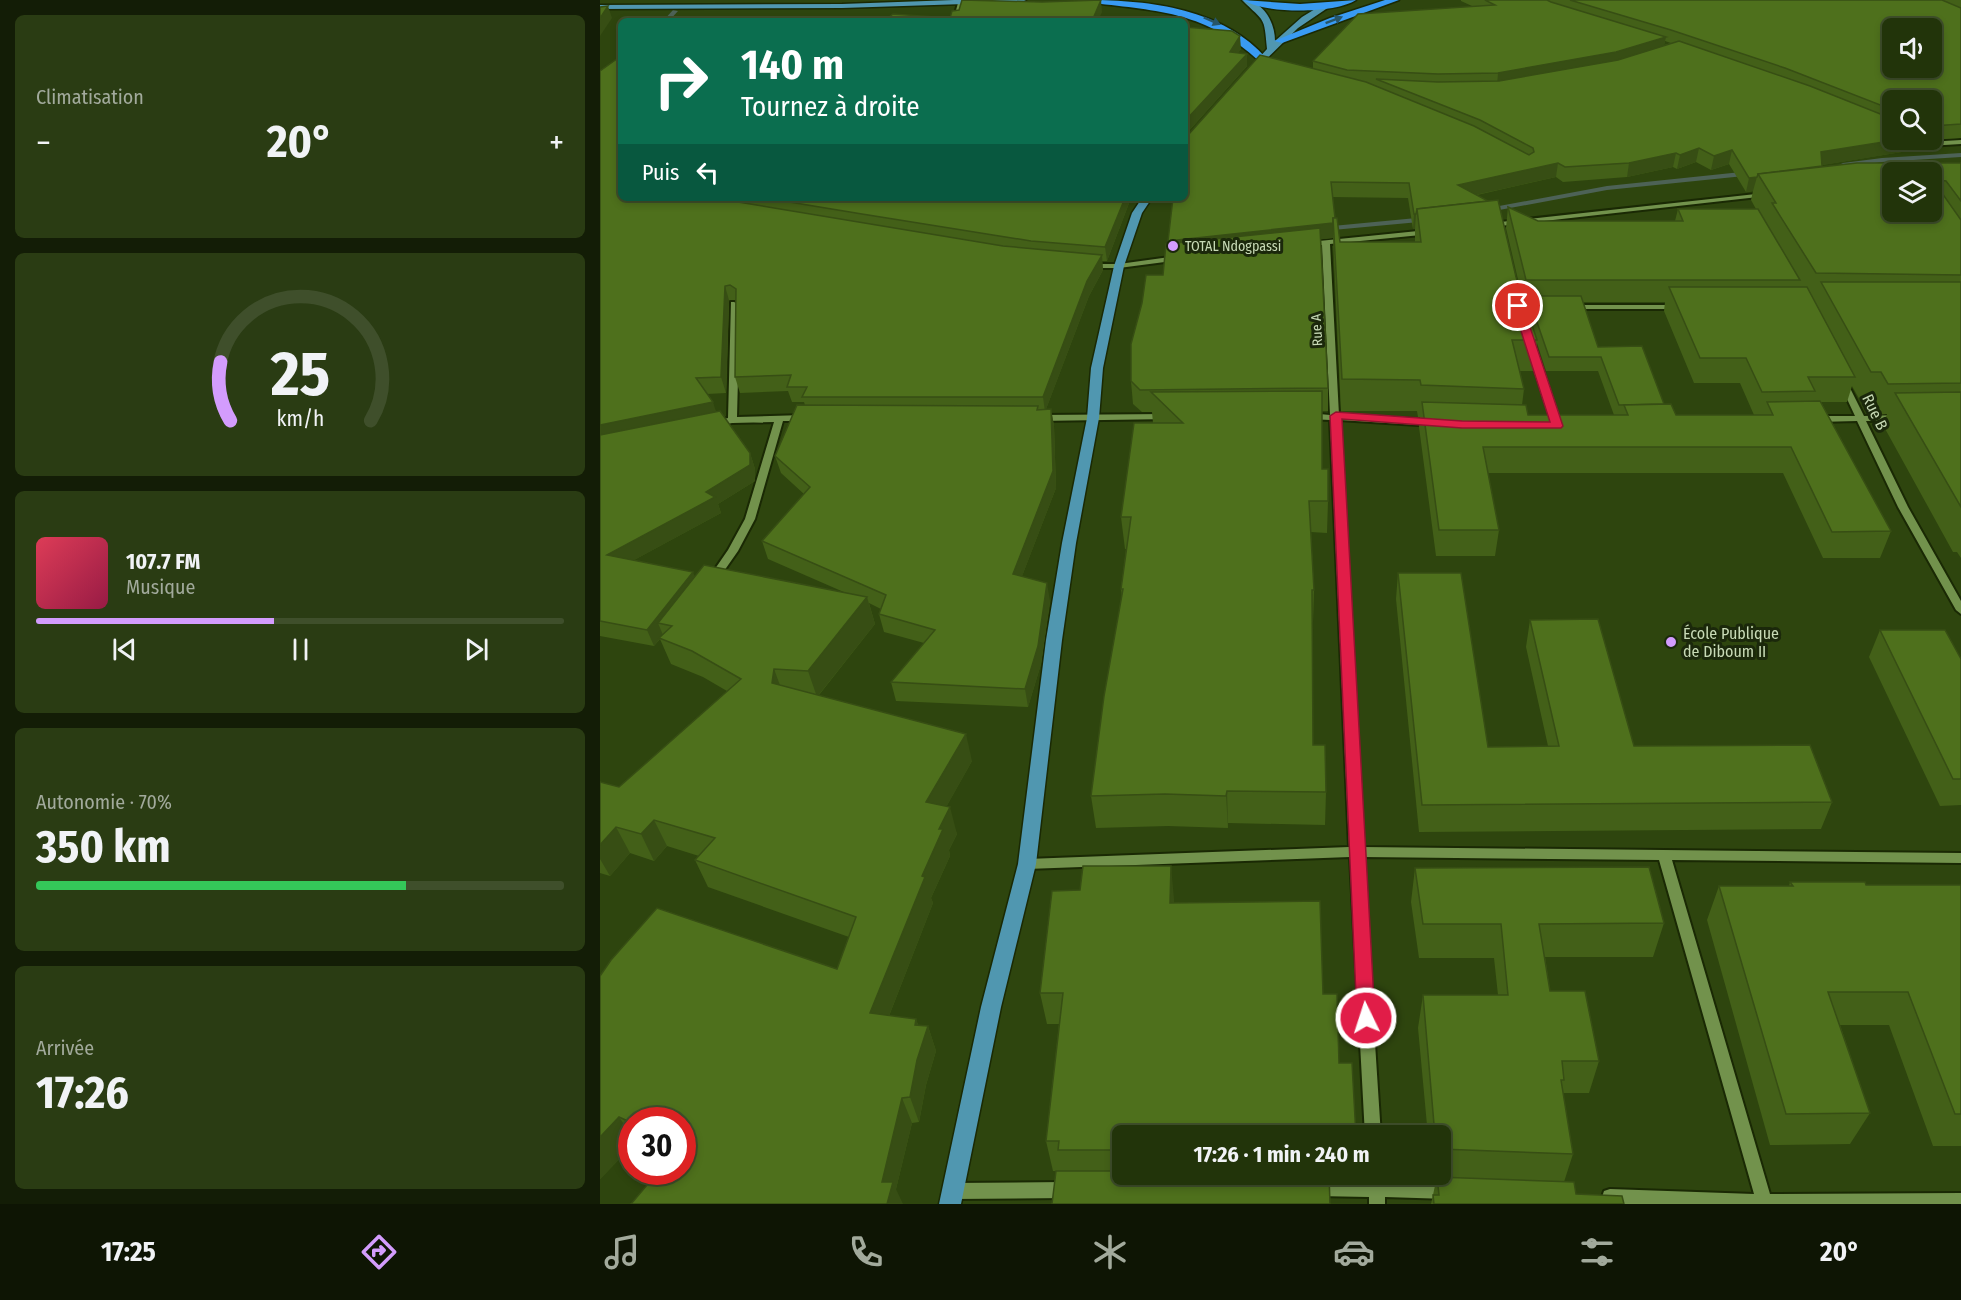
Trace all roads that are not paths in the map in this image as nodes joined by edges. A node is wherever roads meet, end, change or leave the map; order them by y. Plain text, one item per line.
1 (1022, 0) edge
2 (1093, 0) edge
3 (1247, 0) edge
4 (1351, 0) edge
5 (1394, 0) edge
6 (961, 3) junction
7 (1328, 5) junction
8 (600, 7) edge
9 (957, 18) edge
10 (1279, 41) junction
11 (1270, 48) junction
12 (1262, 63) junction
13 (1243, 80) edge
14 (1961, 142) edge
15 (1942, 143) edge
16 (1775, 194) edge
17 (1740, 198) junction
18 (1145, 201) edge
19 (1746, 208) edge
20 (1499, 225) junction
21 (1487, 226) edge
22 (1441, 231) edge
23 (1502, 236) edge
24 (1326, 243) junction
25 (1304, 245) edge
26 (1187, 257) edge
27 (1075, 265) edge
28 (1119, 266) junction
29 (734, 304) edge
30 (1566, 307) edge
31 (1685, 307) edge
32 (1528, 339) edge
33 (1842, 379) edge
34 (1301, 416) edge
35 (1336, 416) junction
36 (812, 417) edge
37 (1034, 417) edge
38 (1174, 417) edge
39 (779, 418) junction
40 (1093, 418) junction
41 (1862, 418) junction
42 (1906, 418) edge
43 (1803, 419) edge
44 (732, 420) junction
45 (1439, 423) edge
46 (710, 425) edge
47 (1545, 425) edge
48 (1569, 425) edge
49 (1557, 426) junction
50 (708, 586) edge
51 (1961, 610) edge
52 (1356, 852) junction
53 (1664, 855) junction
54 (1961, 858) edge
55 (1027, 864) junction
56 (1372, 1125) edge
57 (1306, 1188) edge
58 (1376, 1189) edge
59 (1082, 1190) edge
60 (1459, 1191) edge
61 (1600, 1196) edge
62 (952, 1197) edge
63 (1961, 1202) edge
64 (1765, 1203) edge

1 - 6 main road
2 -> 12 highway
3 - 7 highway
3 - 11 main road
4 - 7 highway
10 -> 5 highway
6 - 8 main road
6 - 9 street
7 - 10 main road
10 - 11 main road
11 - 12 main road
12 - 13 main road
14 - 15 street
16 - 17 street
17 - 19 street
17 - 20 street
18 - 28 main road
20 - 21 street
20 - 23 street
22 - 24 street
24 - 25 street
24 - 35 street, Rue A
26 - 28 street
27 - 28 street
28 - 40 main road
29 - 44 street
30 - 31 street
32 - 49 street
33 - 41 street, Rue B
34 - 35 street
35 - 45 street
35 - 52 street, Rue A
36 - 39 street
37 - 40 street
38 - 40 street
39 - 44 street
39 - 50 street
40 - 55 main road
41 - 42 street
41 - 43 street
41 - 51 street, Rue B
44 - 46 street
47 - 49 street
48 - 49 street
52 - 53 street
52 - 55 street
52 - 56 street, Rue A
53 - 54 street
53 - 64 street
55 - 62 main road
57 - 58 street
58 - 60 street
59 - 62 street
61 - 64 street
63 - 64 street

